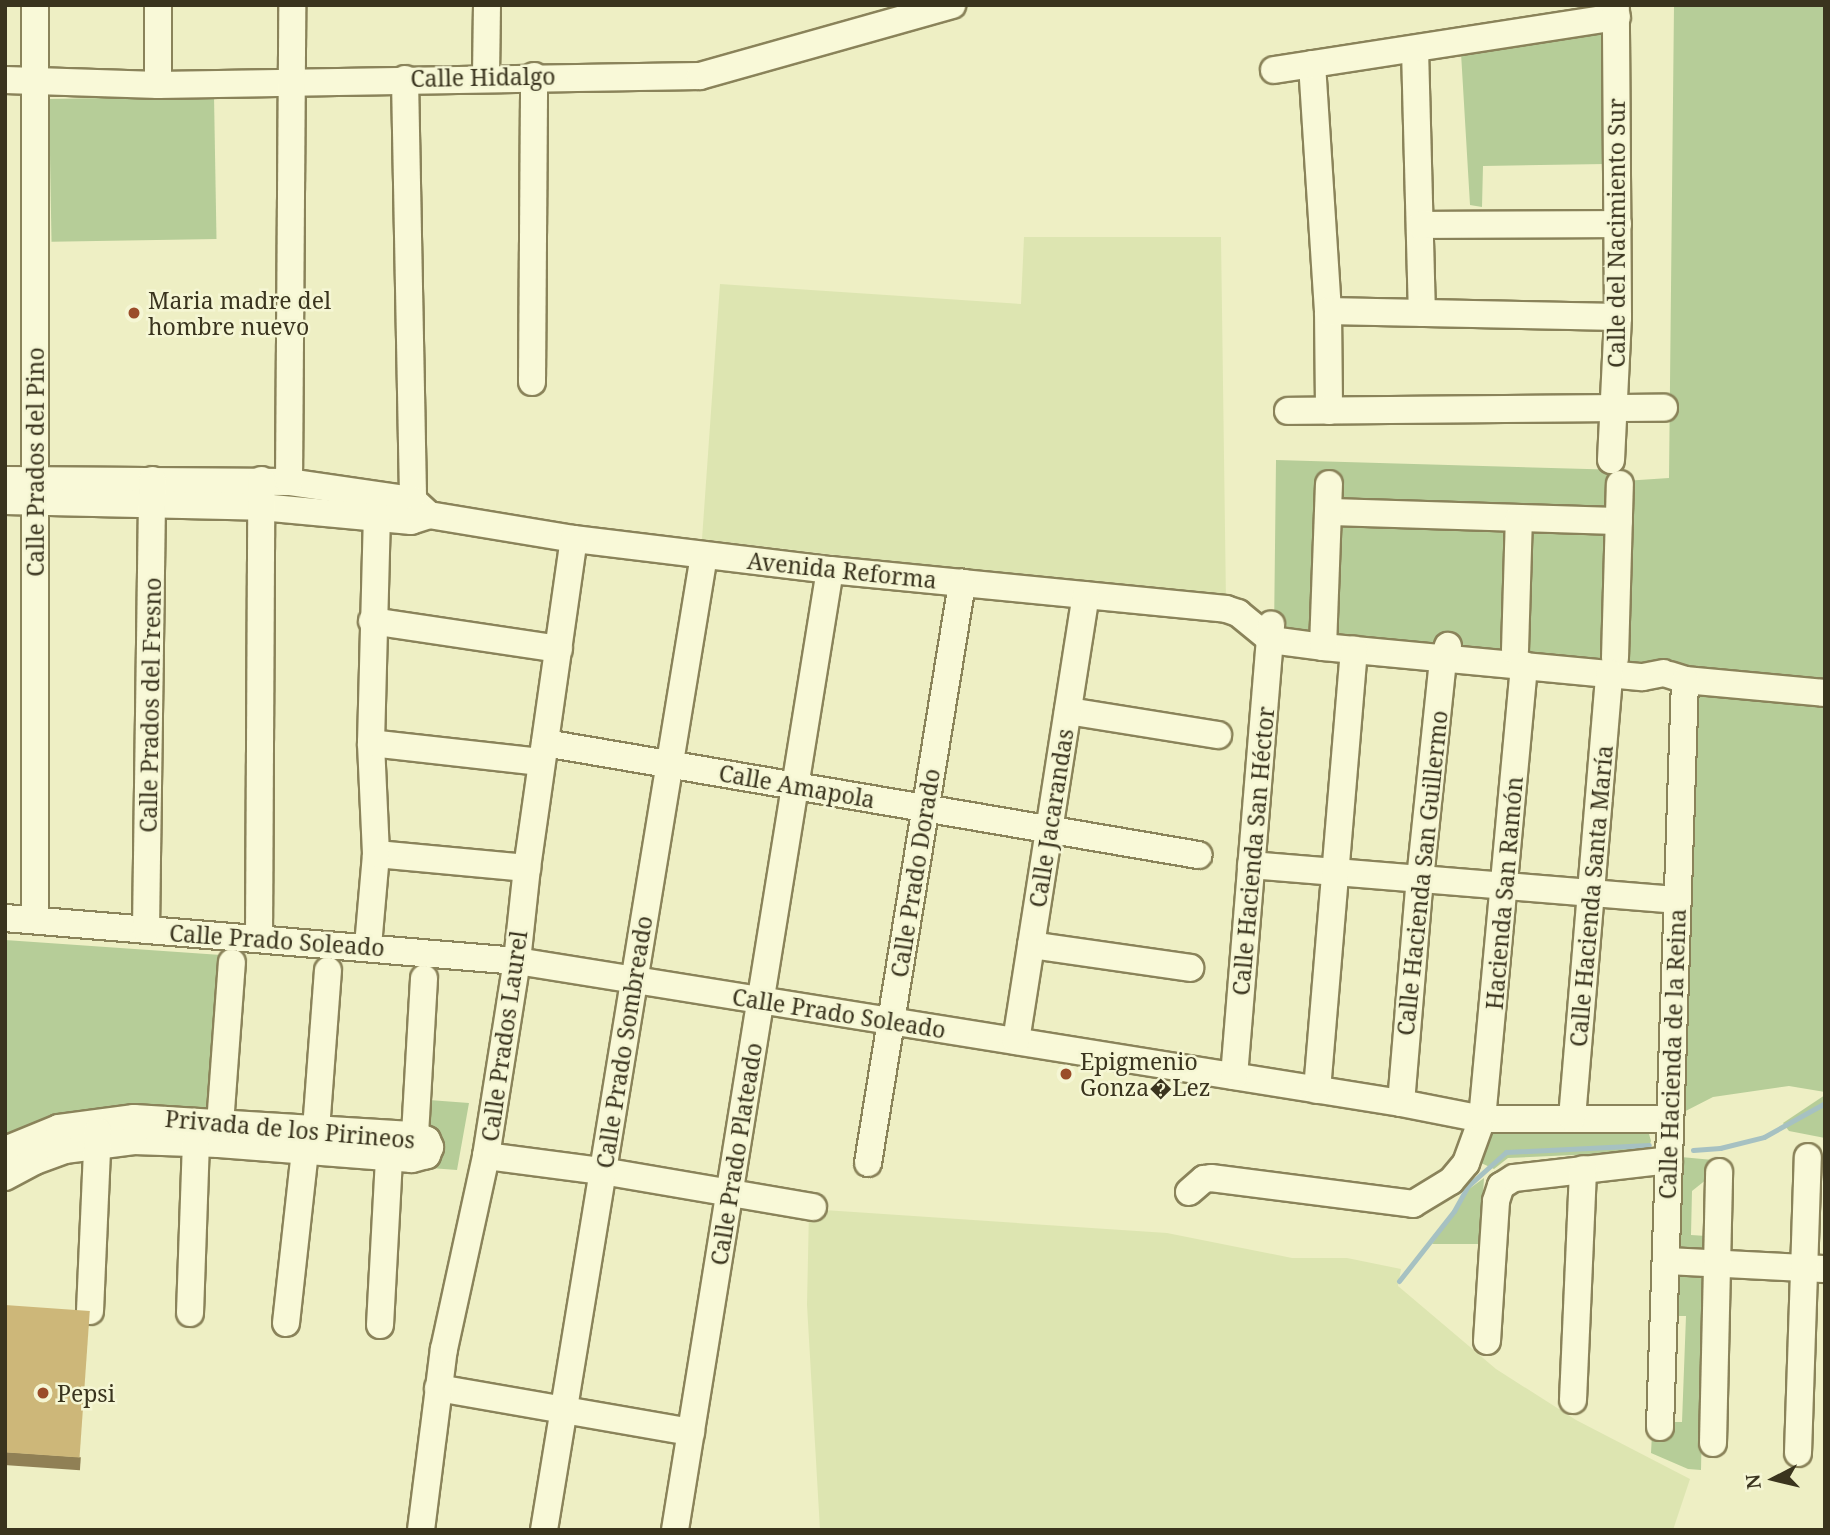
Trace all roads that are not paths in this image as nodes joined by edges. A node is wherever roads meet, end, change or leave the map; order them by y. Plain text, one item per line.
1 (35, 5) edge
2 (158, 5) edge
3 (292, 5) edge
4 (486, 5) edge
5 (952, 5) edge
6 (1605, 12) edge
7 (1415, 49) junction
8 (1312, 64) junction
9 (1273, 71) dead end
10 (534, 76) junction
11 (486, 77) junction
12 (405, 79) junction
13 (5, 80) edge
14 (35, 81) junction
15 (292, 81) junction
16 (158, 85) junction
17 (1618, 224) junction
18 (1420, 225) junction
19 (1328, 311) junction
20 (1422, 313) junction
21 (1618, 317) junction
22 (532, 382) dead end
23 (1664, 408) dead end
24 (1613, 409) junction
25 (1288, 411) dead end
26 (1329, 411) junction
27 (5, 480) edge
28 (261, 480) junction
29 (289, 482) junction
30 (1329, 484) dead end
31 (35, 490) junction
32 (152, 492) junction
33 (5, 500) edge
34 (261, 507) junction
35 (421, 508) junction
36 (1329, 512) junction
37 (377, 517) junction
38 (1519, 518) junction
39 (1619, 521) junction
40 (574, 539) junction
41 (704, 555) junction
42 (830, 570) junction
43 (962, 583) junction
44 (1086, 595) junction
45 (372, 621) junction
46 (1264, 630) junction
47 (1324, 639) junction
48 (559, 649) junction
49 (1354, 650) junction
50 (1446, 652) junction
51 (1520, 658) junction
52 (1612, 666) junction
53 (1674, 677) junction
54 (1825, 693) edge
55 (1068, 712) junction
56 (1218, 735) dead end
57 (371, 743) junction
58 (543, 752) junction
59 (669, 764) junction
60 (795, 786) junction
61 (926, 808) junction
62 (1049, 830) junction
63 (376, 854) junction
64 (1198, 855) dead end
65 (1251, 865) junction
66 (527, 868) junction
67 (1335, 872) junction
68 (1419, 879) junction
69 (1506, 886) junction
70 (1591, 893) junction
71 (1678, 900) junction
72 (5, 918) edge
73 (35, 919) junction
74 (146, 930) junction
75 (259, 938) junction
76 (1031, 945) junction
77 (368, 946) junction
78 (517, 961) junction
79 (232, 962) dead end
80 (1190, 968) dead end
81 (328, 970) dead end
82 (424, 978) dead end
83 (634, 980) junction
84 (761, 1000) junction
85 (891, 1021) junction
86 (1016, 1041) junction
87 (1234, 1076) junction
88 (1317, 1090) junction
89 (1401, 1103) junction
90 (1572, 1118) junction
91 (1482, 1119) junction
92 (1670, 1119) junction
93 (98, 1134) junction
94 (415, 1135) junction
95 (212, 1136) junction
96 (312, 1143) junction
97 (5, 1150) edge
98 (486, 1156) junction
99 (1808, 1157) dead end
100 (389, 1158) junction
101 (1669, 1160) junction
102 (869, 1163) dead end
103 (1583, 1169) junction
104 (602, 1171) junction
105 (1719, 1172) dead end
106 (5, 1177) edge
107 (1189, 1192) dead end
108 (730, 1193) junction
109 (813, 1207) dead end
110 (1665, 1261) junction
111 (1717, 1264) junction
112 (1814, 1269) edge
113 (90, 1311) edge
114 (190, 1313) dead end
115 (286, 1323) dead end
116 (380, 1325) dead end
117 (1487, 1341) dead end
118 (438, 1388) junction
119 (1573, 1400) dead end
120 (563, 1410) junction
121 (1660, 1427) dead end
122 (691, 1432) junction
123 (1713, 1443) dead end
124 (1798, 1453) dead end
125 (421, 1530) edge
126 (544, 1530) edge
127 (675, 1530) edge

1 - 14 street, Calle Prados del Pino
2 - 16 street
3 - 15 street
4 - 11 street
5 - 10 street, Calle Hidalgo
6 - 7 street
6 - 17 street, Calle del Nacimiento Sur
7 - 8 street
7 - 18 street
8 - 9 street
8 - 19 street
10 - 11 street, Calle Hidalgo
10 - 22 street
11 - 12 street, Calle Hidalgo
12 - 15 street, Calle Hidalgo
12 - 35 street
13 - 14 street, Calle Hidalgo
14 - 16 street, Calle Hidalgo
14 - 31 street, Calle Prados del Pino
15 - 16 street, Calle Hidalgo
15 - 29 street
17 - 18 street
17 - 21 street, Calle del Nacimiento Sur
18 - 20 street
19 - 20 street
19 - 26 street
20 - 21 street
21 - 24 street, Calle del Nacimiento Sur
23 - 24 street
24 - 26 street
24 - 39 street, Calle del Nacimiento Sur
25 - 26 street
27 - 31 street, Avenida Reforma
28 - 29 street, Avenida Reforma
28 - 32 street, Avenida Reforma
28 - 34 street
29 - 35 street, Avenida Reforma
30 - 36 street
31 - 32 street, Avenida Reforma
31 - 33 street, Avenida Reforma
31 - 73 street, Calle Prados del Pino
32 - 34 street, Avenida Reforma
32 - 74 street, Calle Prados del Fresno
34 - 37 street, Avenida Reforma
34 - 75 street
35 - 37 street, Avenida Reforma
35 - 40 street, Avenida Reforma
36 - 38 street
36 - 47 street
37 - 45 street
38 - 39 street
38 - 51 street, Hacienda San Ramón
39 - 52 street, Calle Hacienda Santa María
40 - 41 street, Avenida Reforma
40 - 48 street, Calle Prados Laurel
41 - 42 street, Avenida Reforma
41 - 59 street, Calle Prado Sombreado
42 - 43 street, Avenida Reforma
42 - 60 street, Calle Prado Plateado
43 - 44 street, Avenida Reforma
43 - 61 street, Calle Prado Dorado
44 - 46 street, Avenida Reforma
44 - 55 street, Calle Jacarandas
45 - 48 street
45 - 57 street
46 - 47 street, Avenida Reforma
46 - 65 street, Calle Hacienda San Héctor
47 - 49 street, Avenida Reforma
47 - 50 street, Avenida Reforma
48 - 58 street, Calle Prados Laurel
49 - 50 street, Avenida Reforma
49 - 67 street
50 - 51 street, Avenida Reforma
50 - 68 street, Calle Hacienda San Guillermo
51 - 52 street, Avenida Reforma
51 - 69 street, Hacienda San Ramón
52 - 53 street, Avenida Reforma
52 - 70 street, Calle Hacienda Santa María
53 - 54 street, Avenida Reforma
53 - 71 street, Calle Hacienda de la Reina
55 - 56 street
55 - 62 street, Calle Jacarandas
57 - 58 street, Calle Amapola
57 - 63 street
58 - 59 street, Calle Amapola
58 - 66 street, Calle Prados Laurel
59 - 60 street, Calle Amapola
59 - 83 street, Calle Prado Sombreado
60 - 61 street, Calle Amapola
60 - 84 street, Calle Prado Plateado
61 - 62 street, Calle Amapola
61 - 85 street, Calle Prado Dorado
62 - 64 street, Calle Amapola
62 - 76 street, Calle Jacarandas
63 - 66 street
63 - 77 street
65 - 67 street
65 - 87 street, Calle Hacienda San Héctor
66 - 78 street, Calle Prados Laurel
67 - 68 street
67 - 88 street
68 - 69 street
68 - 89 street, Calle Hacienda San Guillermo
69 - 70 street
69 - 91 street, Hacienda San Ramón
70 - 71 street
70 - 90 street, Calle Hacienda Santa María
71 - 92 street, Calle Hacienda de la Reina
72 - 73 street, Calle Prado Soleado
73 - 74 street, Calle Prado Soleado
74 - 75 street, Calle Prado Soleado
75 - 77 street, Calle Prado Soleado
76 - 80 street
76 - 86 street, Calle Jacarandas
77 - 78 street, Calle Prado Soleado
78 - 83 street, Calle Prado Soleado
78 - 98 street, Calle Prados Laurel
79 - 95 street
81 - 96 street
82 - 94 street
83 - 84 street, Calle Prado Soleado
83 - 104 street, Calle Prado Sombreado
84 - 85 street, Calle Prado Soleado
84 - 108 street, Calle Prado Plateado
85 - 86 street, Calle Prado Soleado
85 - 102 street, Calle Prado Dorado
86 - 87 street, Calle Prado Soleado
87 - 88 street, Calle Prado Soleado
88 - 89 street, Calle Prado Soleado
89 - 91 street, Calle Prado Soleado
90 - 91 street, Calle Prado Soleado
90 - 92 street, Calle Prado Soleado
91 - 107 street, Hacienda San Ramón
92 - 101 street, Calle Hacienda de la Reina
93 - 95 street, Privada de los Pirineos
93 - 97 street, Privada de los Pirineos
93 - 106 street, Privada de los Pirineos
93 - 113 street
94 - 96 street, Privada de los Pirineos
94 - 100 street, Privada de los Pirineos
95 - 96 street, Privada de los Pirineos
95 - 114 street
96 - 100 street, Privada de los Pirineos
96 - 115 street
98 - 104 street
98 - 118 street, Calle Prados Laurel
99 - 112 street
100 - 116 street
101 - 103 street
101 - 110 street, Calle Hacienda de la Reina
103 - 117 street
103 - 119 street
104 - 108 street
104 - 120 street, Calle Prado Sombreado
105 - 111 street
108 - 109 street
108 - 122 street, Calle Prado Plateado
110 - 111 street
110 - 121 street, Calle Hacienda de la Reina
111 - 112 street
111 - 123 street
112 - 124 street
118 - 120 street
118 - 125 street, Calle Prados Laurel
120 - 122 street
120 - 126 street, Calle Prado Sombreado
122 - 127 street, Calle Prado Plateado

